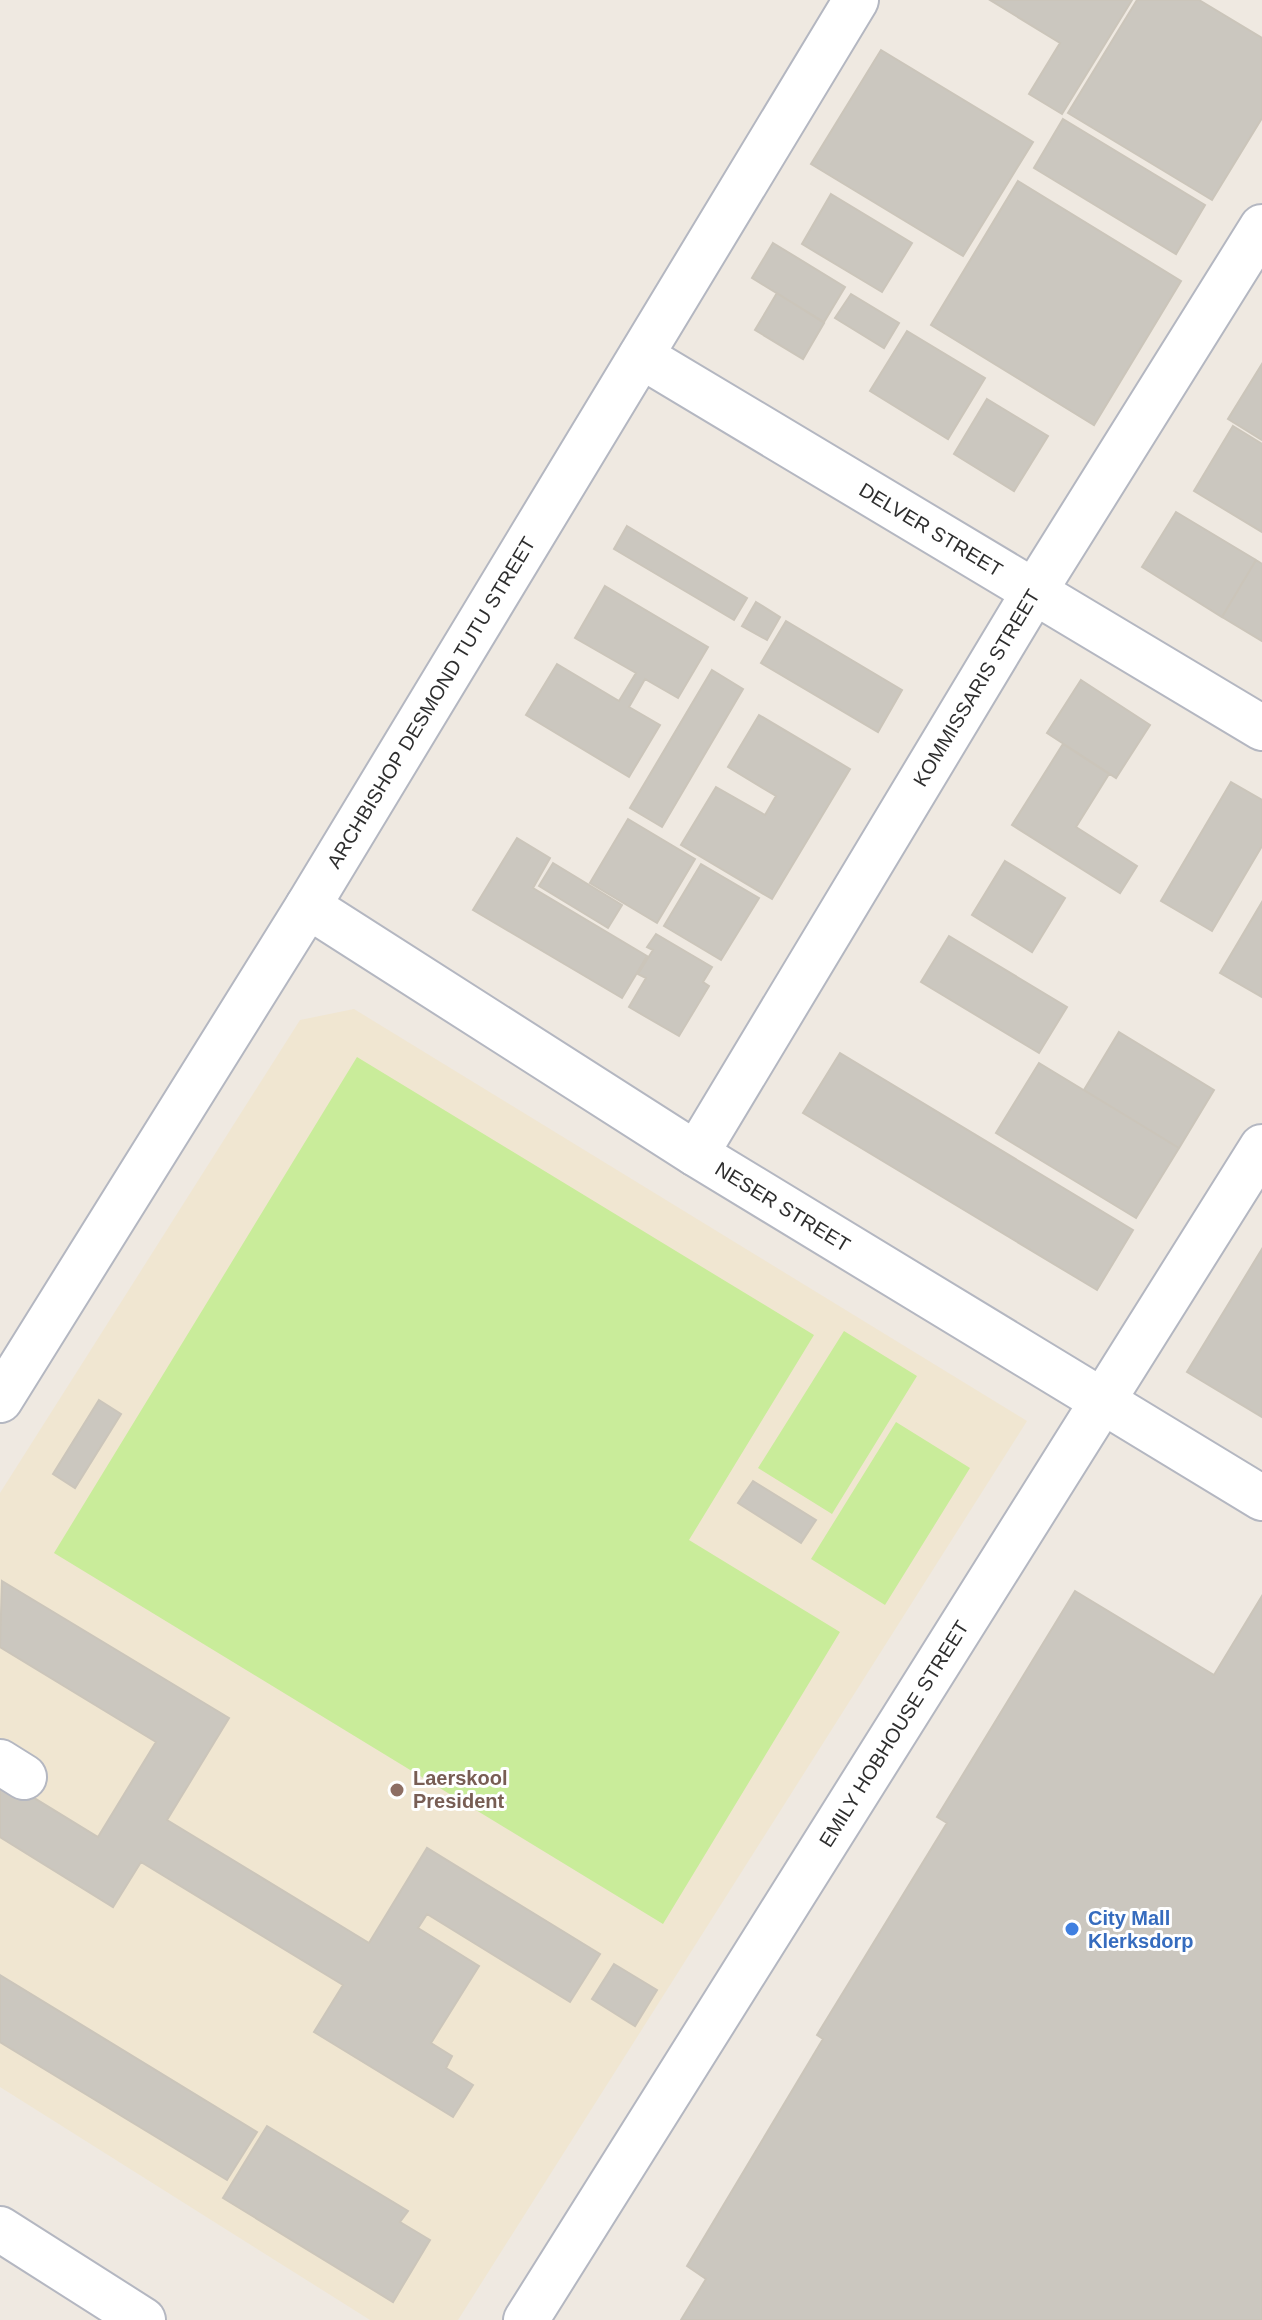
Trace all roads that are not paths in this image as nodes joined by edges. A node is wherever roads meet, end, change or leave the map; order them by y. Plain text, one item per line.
1 (856, 0) edge
2 (1262, 227) edge
3 (641, 356) junction
4 (1034, 592) junction
5 (1262, 728) edge
6 (308, 906) junction
7 (1262, 1147) edge
8 (696, 1154) junction
9 (0, 1400) edge
10 (1102, 1401) junction
11 (1262, 1498) edge
12 (0, 2229) edge
13 (143, 2320) edge
14 (526, 2320) edge

1 - 3 street, ARCHBISHOP DESMOND TUTU STREET
2 - 4 street, KOMMISSARIS STREET
3 - 4 street, DELVER STREET
3 - 6 street, ARCHBISHOP DESMOND TUTU STREET
4 - 5 street, DELVER STREET
4 - 8 street, KOMMISSARIS STREET
6 - 8 street, NESER STREET
6 - 9 street, ARCHBISHOP DESMOND TUTU STREET
7 - 10 street, EMILY HOBHOUSE STREET
8 - 10 street, NESER STREET
10 - 11 street, NESER STREET
10 - 14 street, EMILY HOBHOUSE STREET
12 - 13 street

